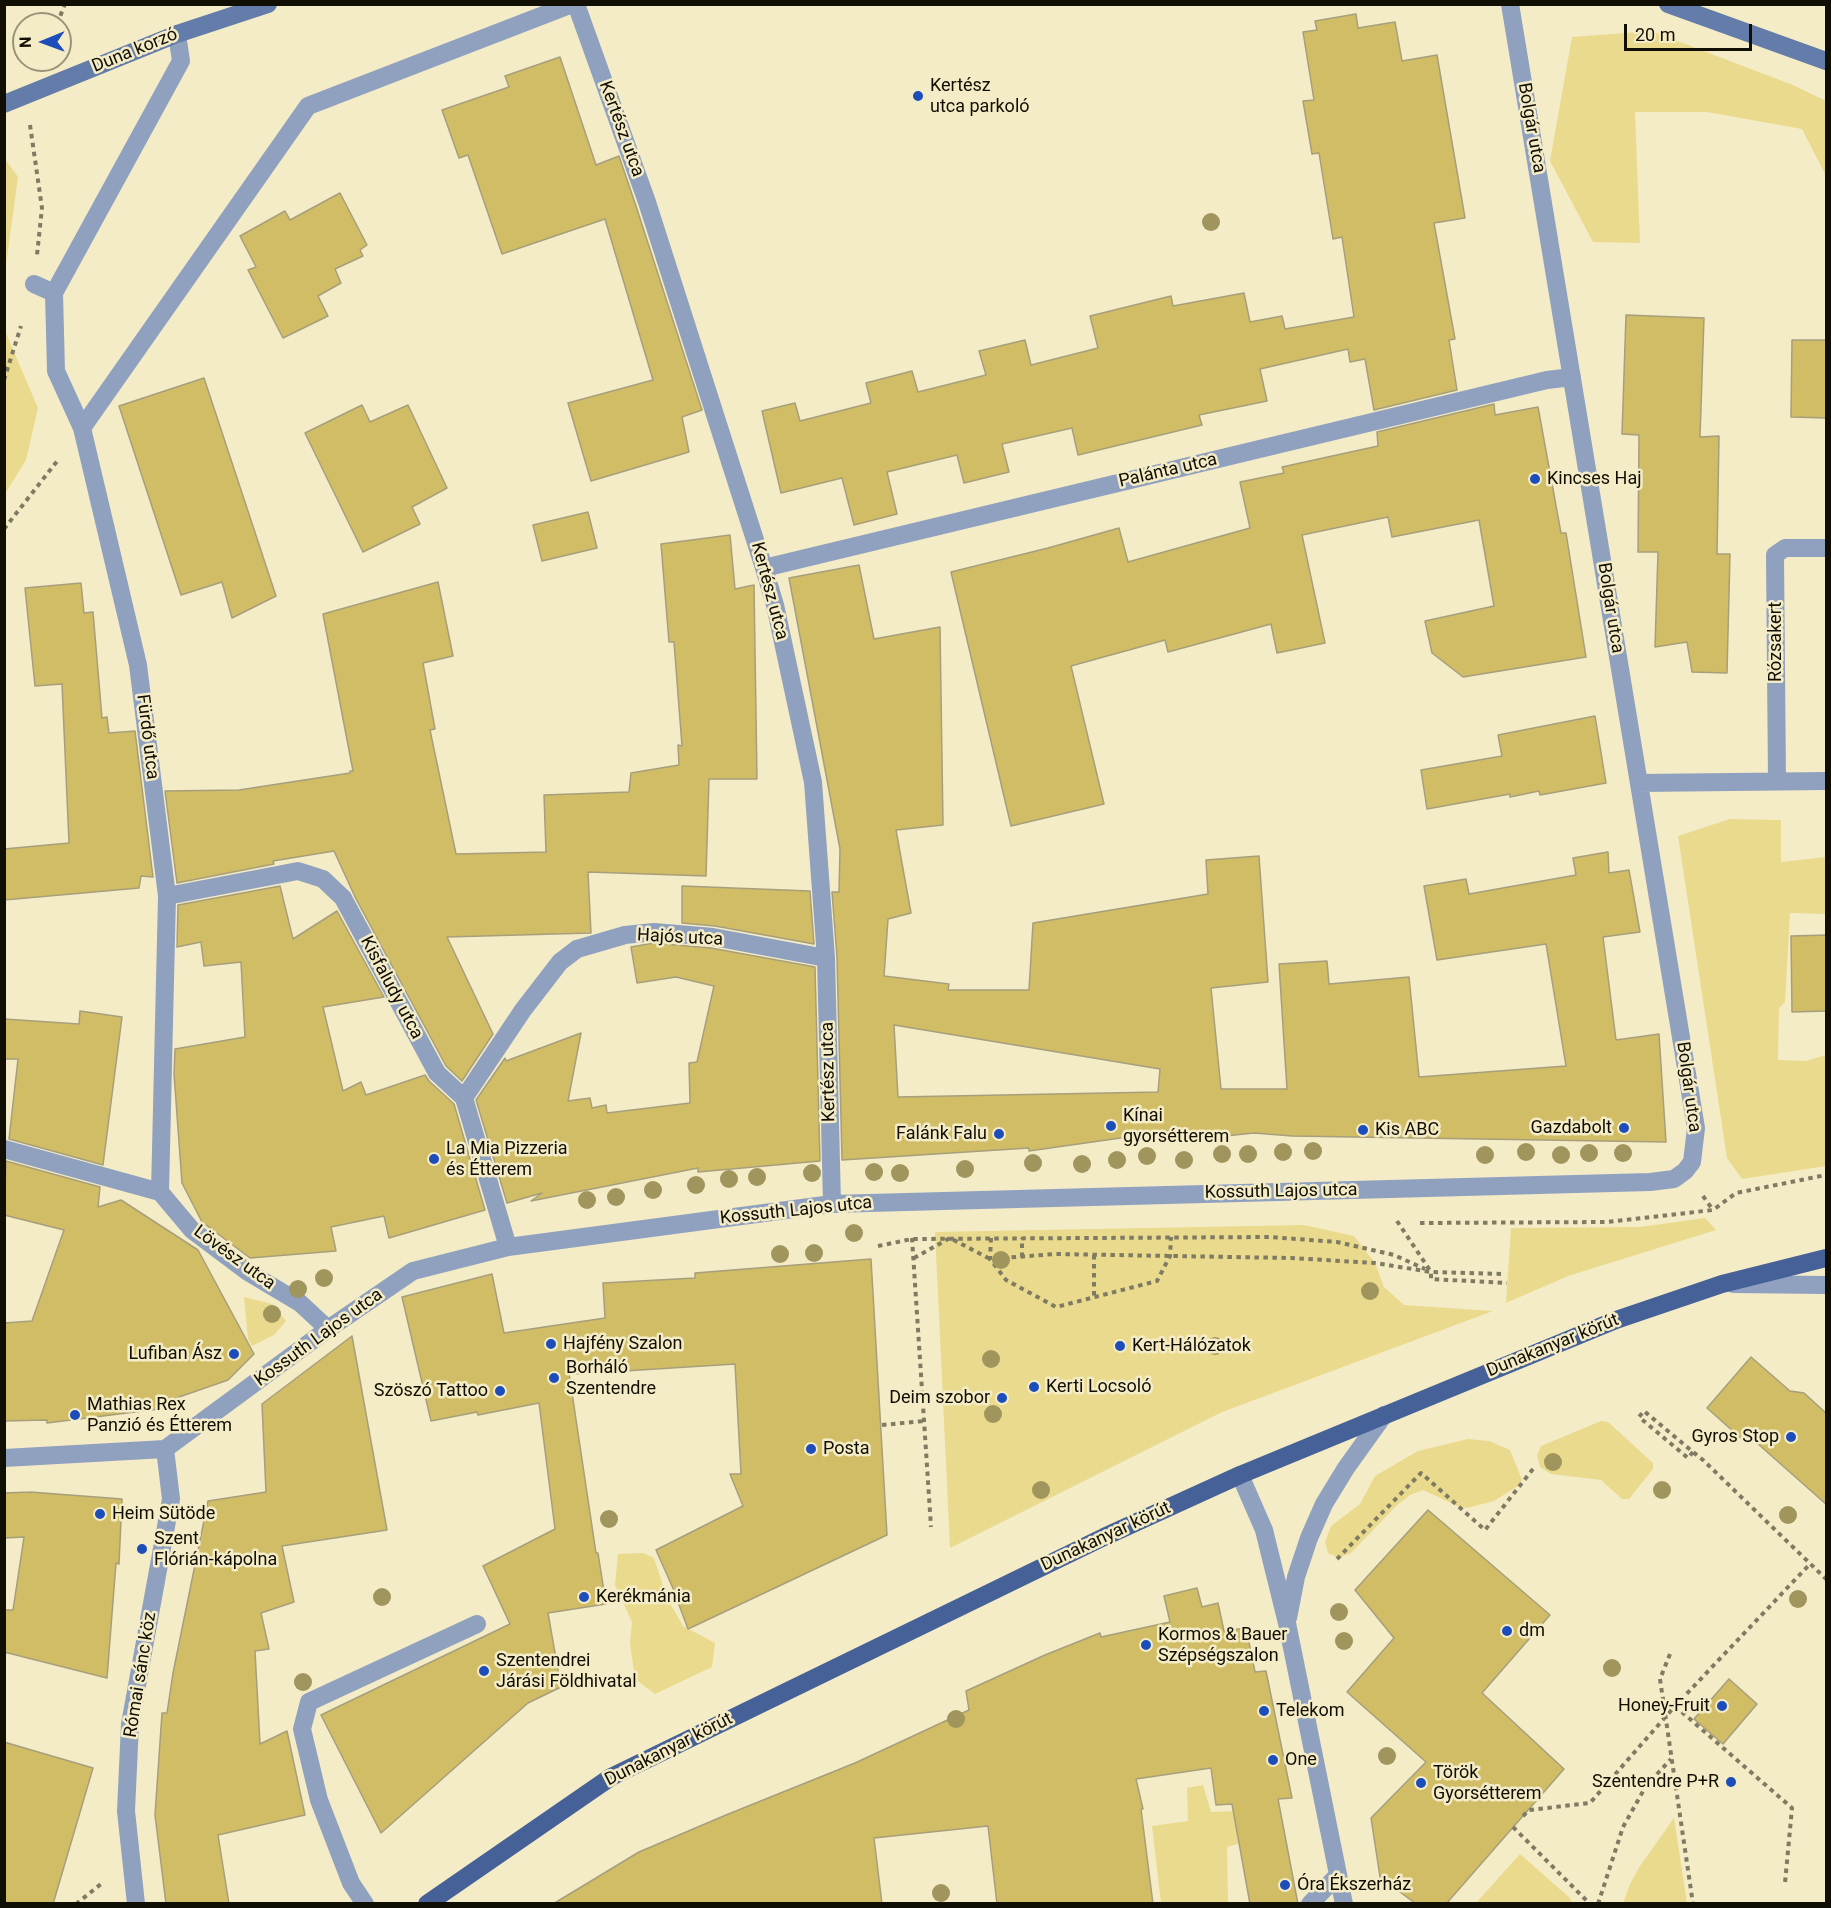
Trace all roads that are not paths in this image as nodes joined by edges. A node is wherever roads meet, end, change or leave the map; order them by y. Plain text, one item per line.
1 (268, 4) edge
2 (574, 4) edge
3 (1510, 4) edge
4 (1668, 4) edge
5 (177, 34) junction
6 (1827, 61) edge
7 (4, 104) edge
8 (34, 284) road end
9 (54, 292) junction
10 (1572, 377) junction
11 (82, 428) junction
12 (1827, 548) edge
13 (764, 568) junction
14 (1827, 781) edge
15 (1777, 782) junction
16 (1639, 783) junction
17 (167, 896) junction
18 (826, 958) junction
19 (465, 1098) junction
20 (4, 1149) edge
21 (1650, 1182) joint
22 (160, 1192) junction
23 (832, 1203) junction
24 (507, 1248) junction
25 (1827, 1258) edge
26 (1722, 1284) junction
27 (1827, 1285) edge
28 (328, 1329) junction
29 (1384, 1415) junction
30 (165, 1449) junction
31 (4, 1458) edge
32 (1240, 1475) junction
33 (1287, 1623) junction
34 (477, 1624) dead end
35 (1338, 1875) junction
36 (136, 1904) edge
37 (364, 1904) edge
38 (427, 1904) edge
39 (1310, 1904) edge
40 (1344, 1904) edge

1 - 5 street, Duna korzó
2 - 11 street
2 - 13 street, Kertész utca
3 - 10 street, Bolgár utca
4 - 6 street
5 - 7 street, Duna korzó
5 - 9 street
8 - 9 street
9 - 11 street, Fürdő utca
10 - 13 street, Palánta utca
10 - 16 street, Bolgár utca
11 - 17 street, Fürdő utca
12 - 15 street, Rózsakert
13 - 18 street, Kertész utca
14 - 15 street
15 - 16 street
16 - 21 street, Bolgár utca
17 - 19 street, Kisfaludy utca
17 - 22 street, Fürdő utca
18 - 19 street, Hajós utca
18 - 23 street, Kertész utca
19 - 24 street
20 - 22 street
21 - 23 street, Kossuth Lajos utca
22 - 28 street, Lövész utca
23 - 24 street, Kossuth Lajos utca
24 - 28 street, Kossuth Lajos utca
25 - 26 main road, Dunakanyar körút
26 - 27 street
26 - 29 main road, Dunakanyar körút
28 - 30 street, Kossuth Lajos utca
29 - 32 main road, Dunakanyar körút
29 - 33 street
30 - 31 street
30 - 36 street, Római sánc köz
32 - 33 street
32 - 38 main road, Dunakanyar körút
33 - 35 street
34 - 37 street
35 - 39 street
35 - 40 street

